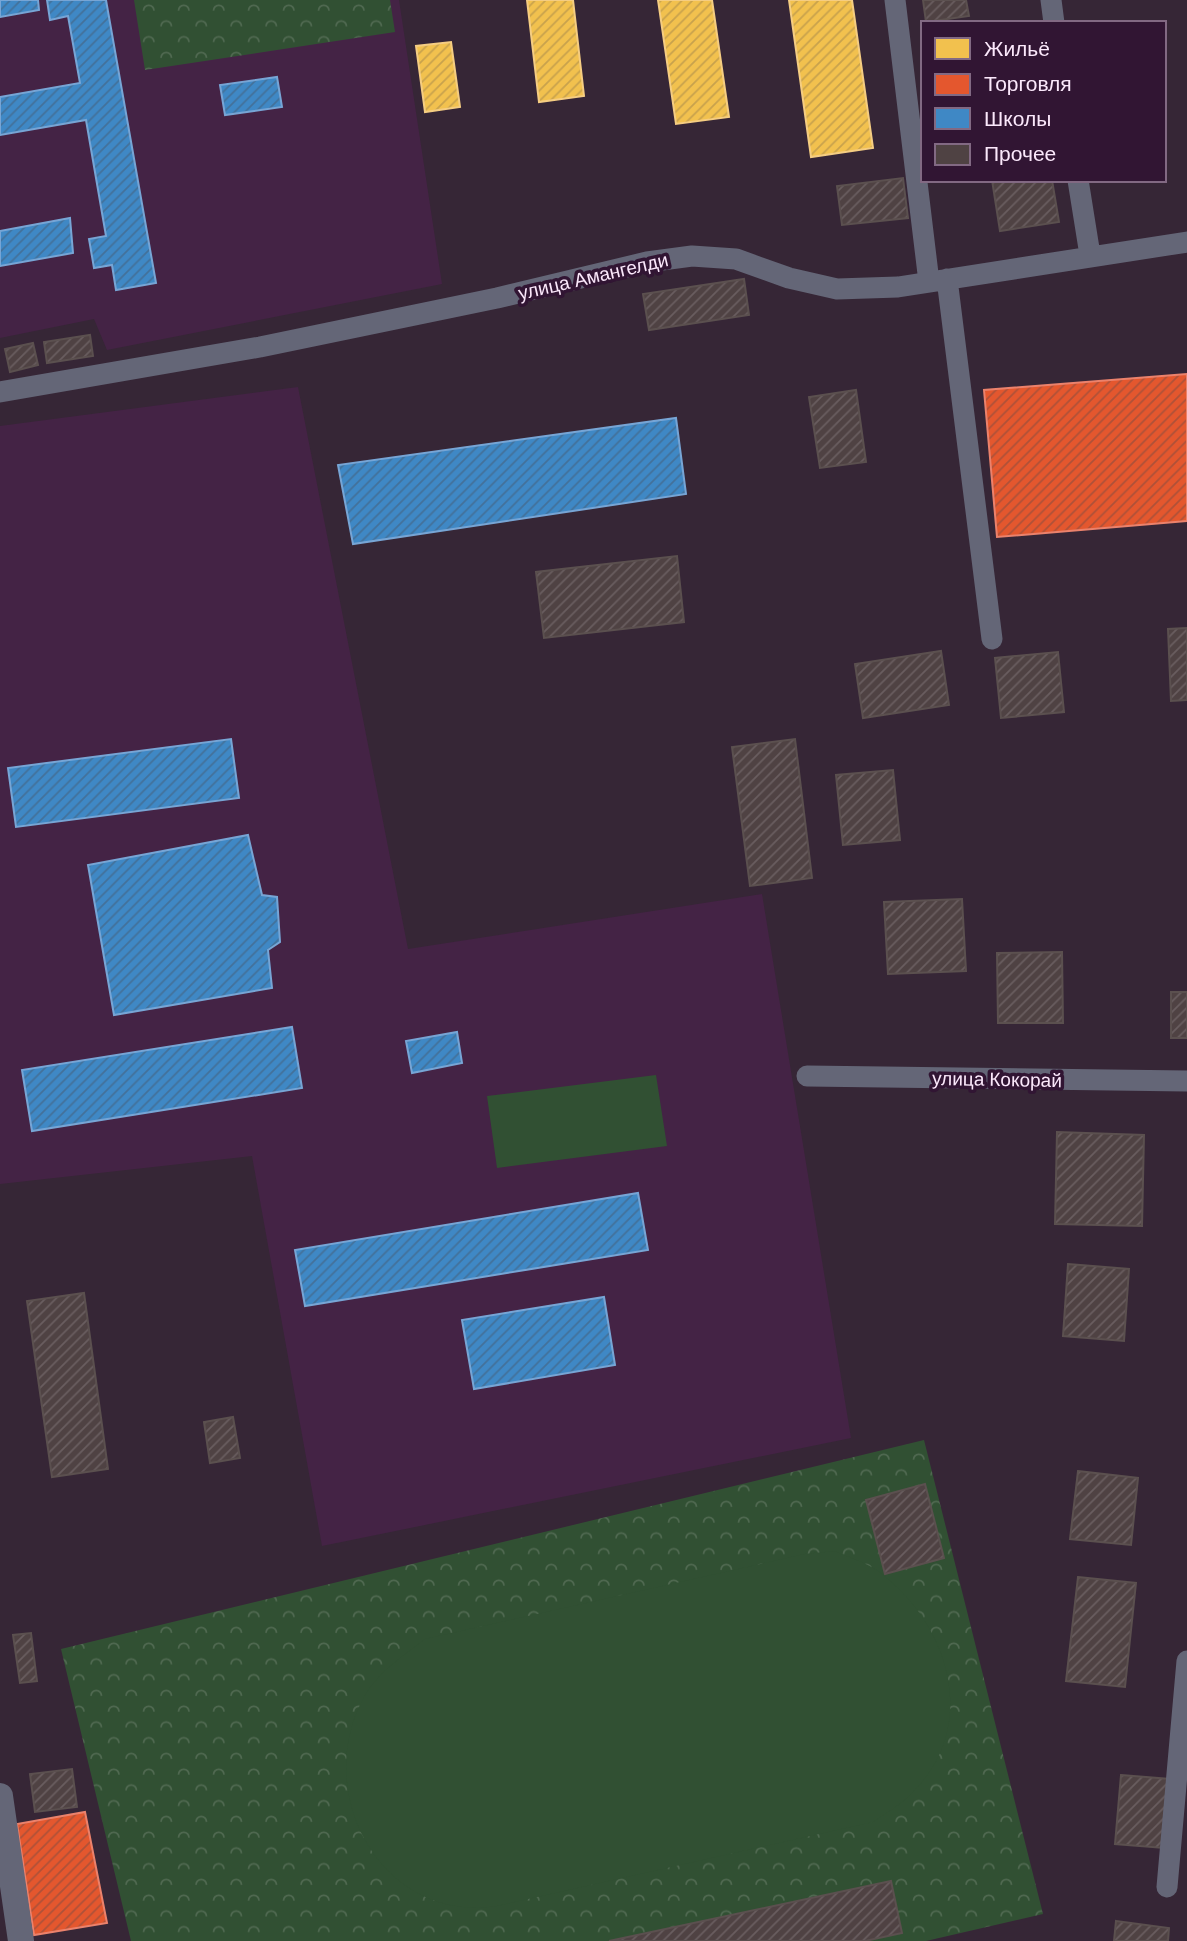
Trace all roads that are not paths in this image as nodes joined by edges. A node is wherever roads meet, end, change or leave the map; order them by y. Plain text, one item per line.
1 (895, 0) edge
2 (1051, 0) edge
3 (1054, 21) edge
4 (921, 170) edge
5 (923, 182) edge
6 (1078, 182) edge
7 (1187, 242) edge
8 (1090, 256) junction
9 (938, 281) junction
10 (0, 392) edge
11 (992, 639) dead end
12 (807, 1076) dead end
13 (1187, 1081) edge
14 (1187, 1661) edge
15 (0, 1796) edge
16 (1167, 1887) dead end
17 (21, 1941) edge

1 - 4 street
2 - 3 street
5 - 9 street
6 - 8 street
7 - 8 street, улица Амангелди
8 - 9 street, улица Амангелди
9 - 10 street, улица Амангелди
9 - 11 street
12 - 13 street, улица Кокорай
14 - 16 street
15 - 17 street

